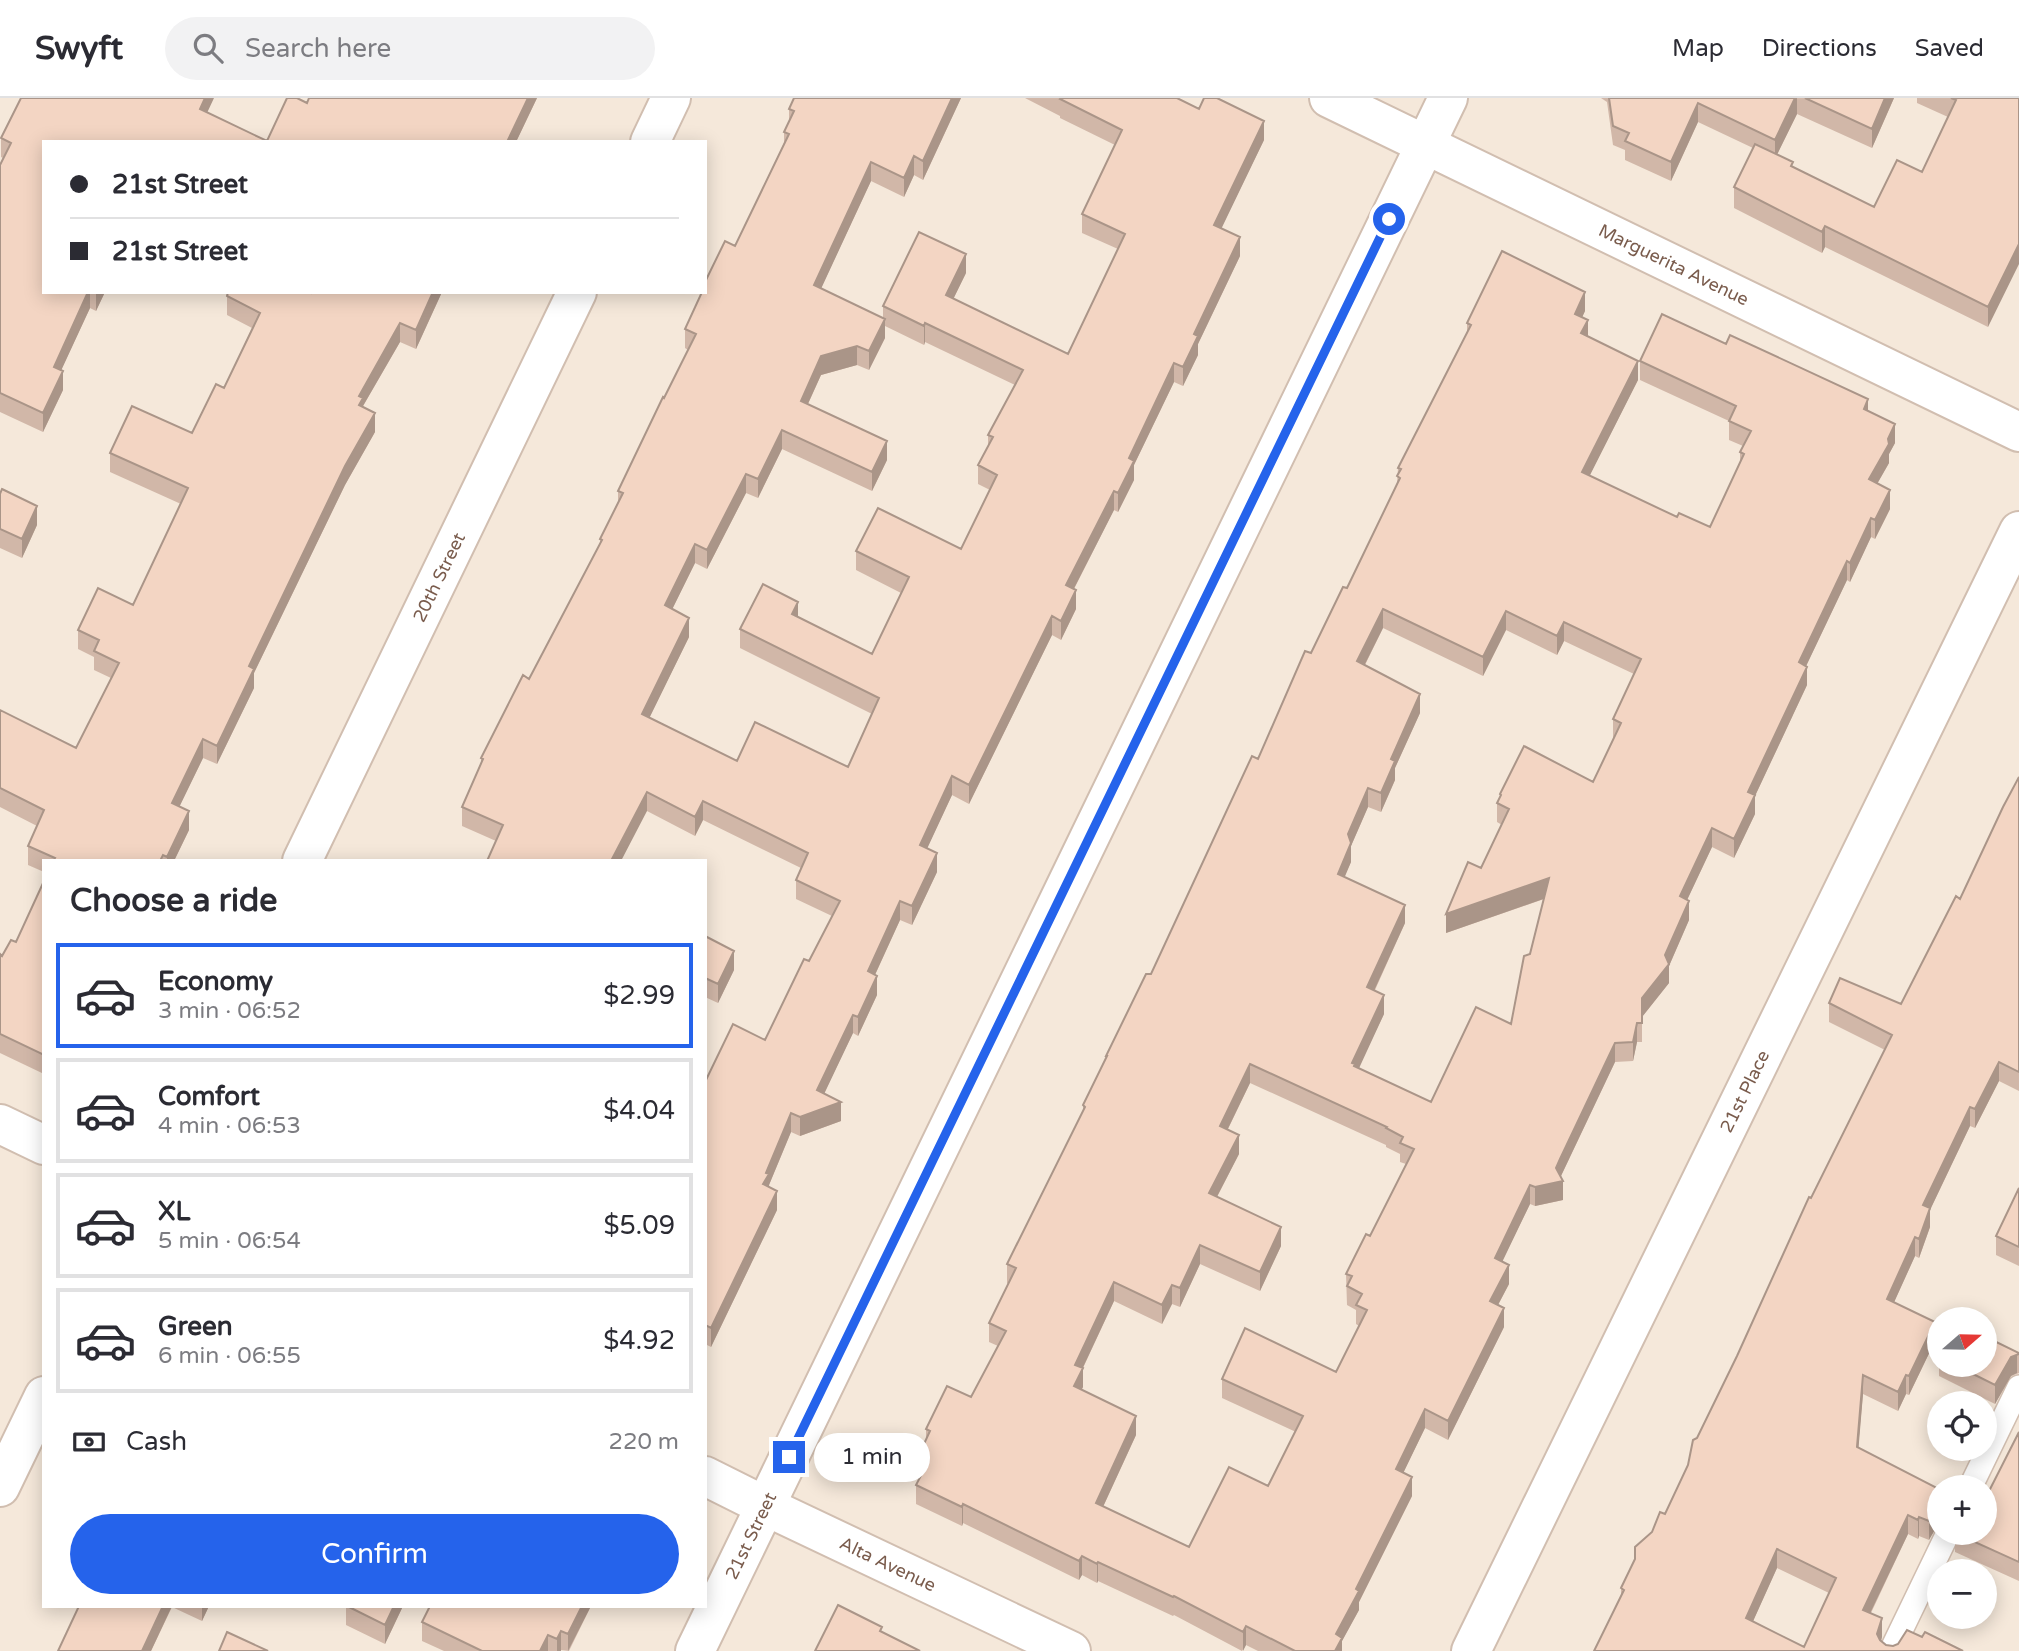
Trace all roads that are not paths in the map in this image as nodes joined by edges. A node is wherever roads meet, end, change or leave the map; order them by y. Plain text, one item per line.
1 (671, 98) edge
2 (1329, 98) edge
3 (1448, 98) edge
4 (651, 140) edge
5 (1425, 144) junction
6 (576, 294) edge
7 (2019, 432) edge
8 (2019, 531) edge
9 (303, 859) edge
10 (0, 1124) edge
11 (42, 1144) edge
12 (2019, 1387) edge
13 (42, 1400) edge
14 (1976, 1475) edge
15 (707, 1477) edge
16 (0, 1487) edge
17 (765, 1506) junction
18 (1942, 1545) edge
19 (695, 1651) edge
20 (1071, 1651) edge
21 (1471, 1651) edge
22 (1891, 1651) edge

1 - 4 street
2 - 5 street, Marguerita Avenue
3 - 5 street, 21st Street
5 - 7 street, Marguerita Avenue
5 - 17 street, 21st Street
6 - 9 street, 20th Street
8 - 21 street, 21st Place
10 - 11 street
12 - 14 lane
13 - 16 street
15 - 17 street, Alta Avenue
17 - 19 street, 21st Street
17 - 20 street, Alta Avenue
18 - 22 lane

